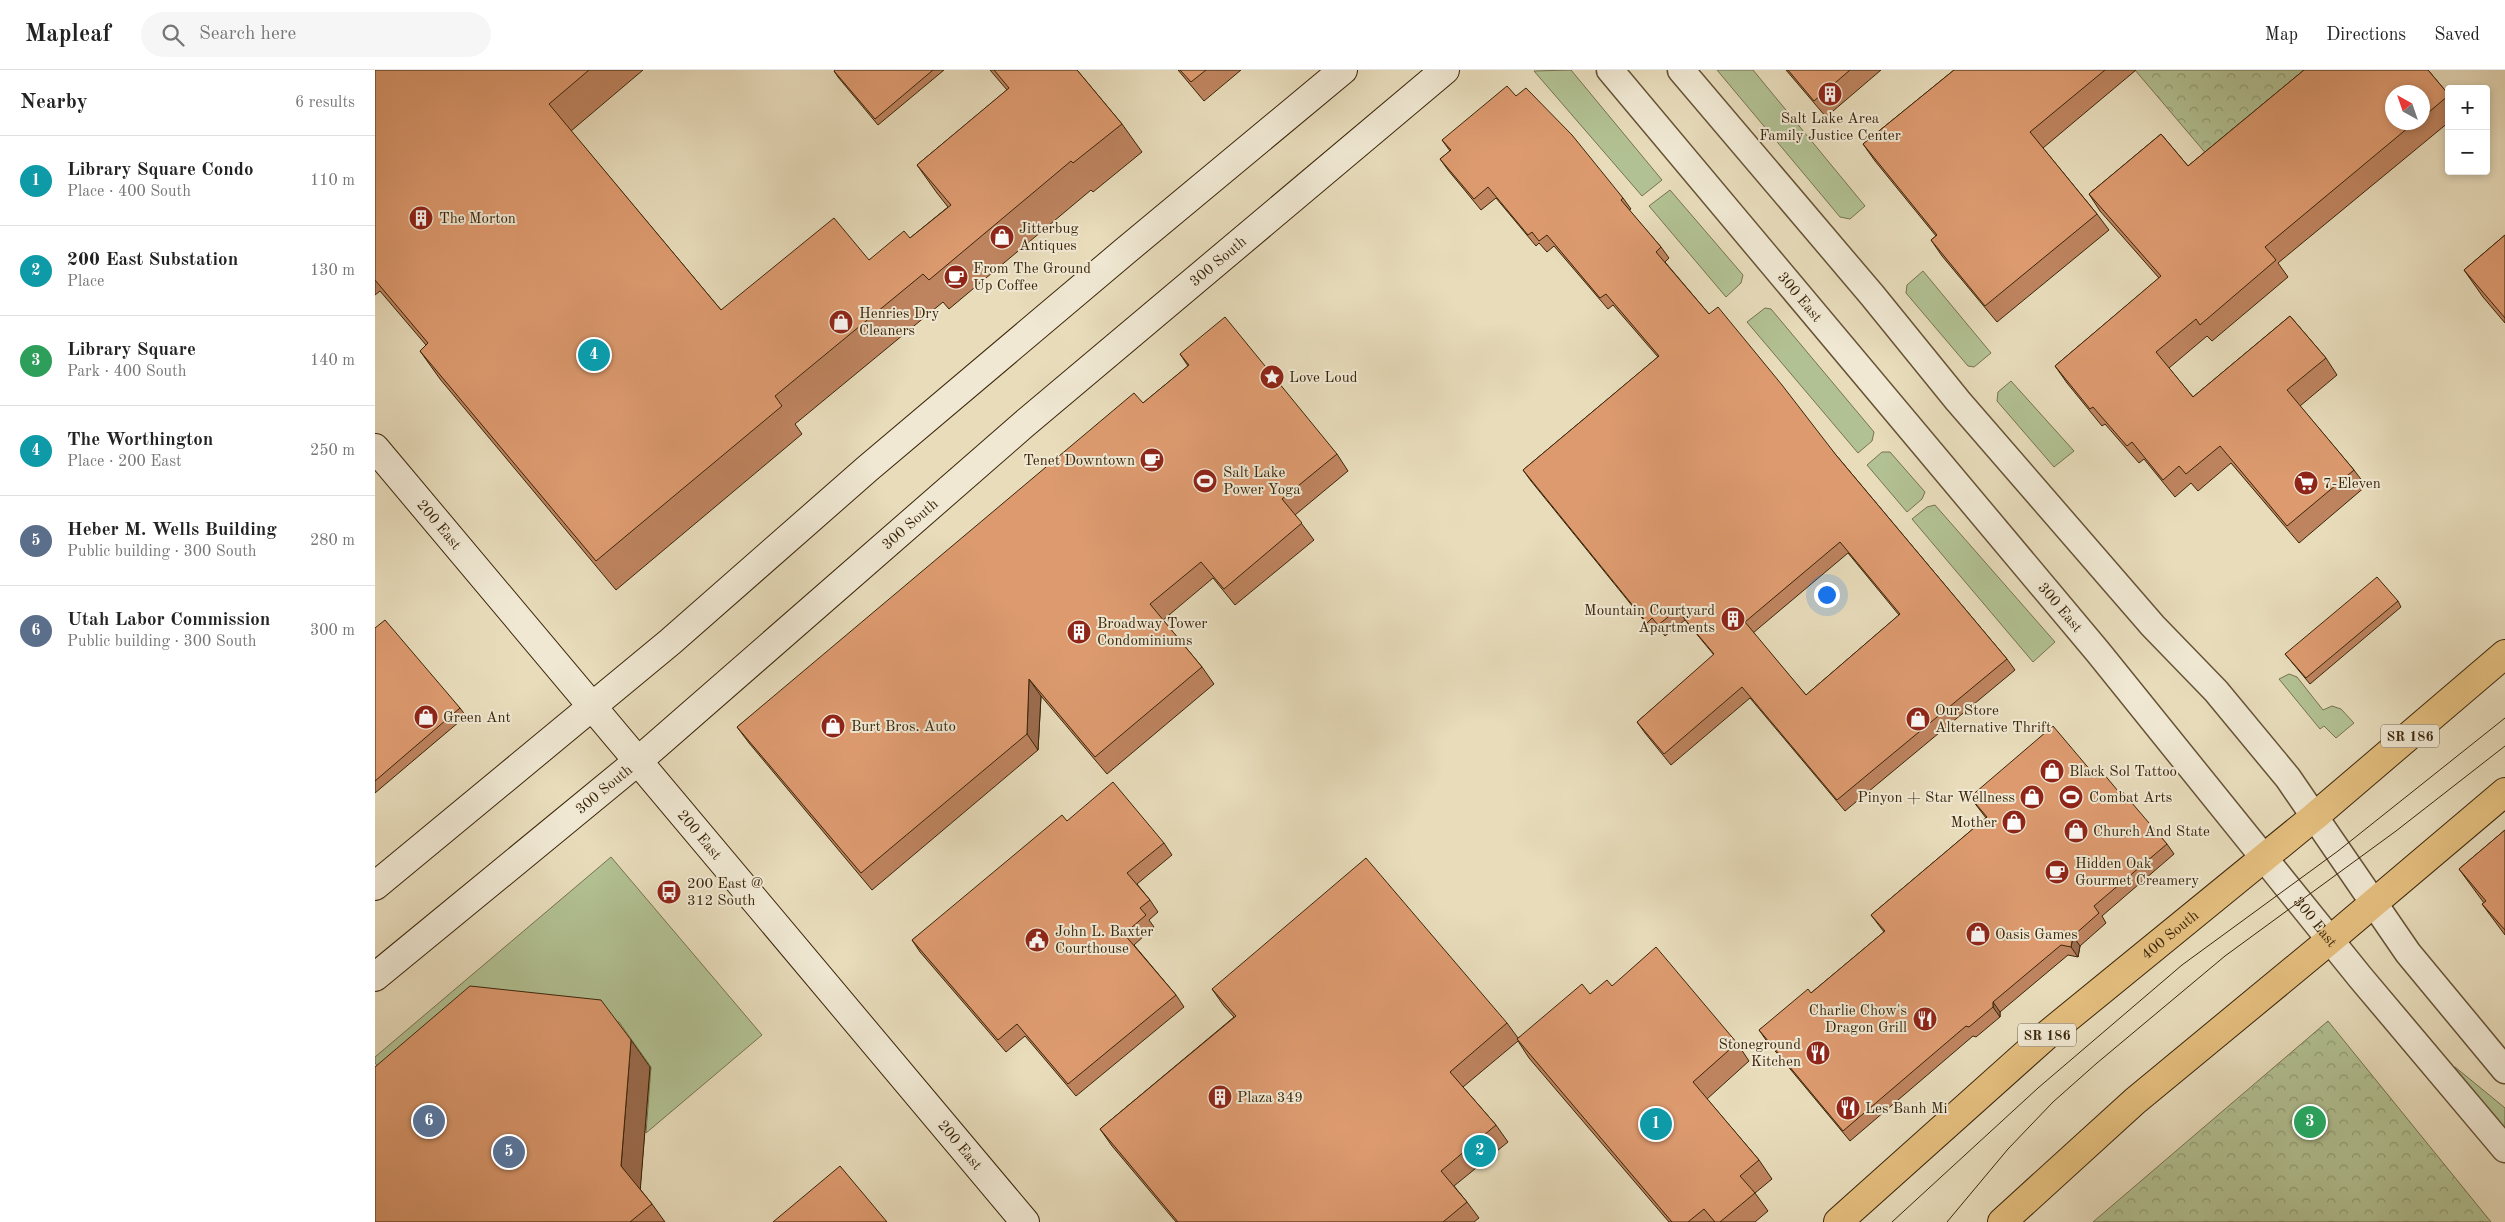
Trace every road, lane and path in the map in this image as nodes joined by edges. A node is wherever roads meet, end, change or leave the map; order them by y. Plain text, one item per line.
1 (1343, 70) edge
2 (1445, 70) edge
3 (1610, 70) edge
4 (1681, 70) edge
5 (375, 448) edge
6 (2505, 654) edge
7 (592, 706) junction
8 (638, 761) junction
9 (2505, 792) edge
10 (2314, 817) junction
11 (2265, 857) junction
12 (375, 886) edge
13 (2374, 903) junction
14 (2331, 940) junction
15 (375, 977) edge
16 (2505, 1070) edge
17 (2505, 1149) edge
18 (1025, 1222) edge
19 (1838, 1222) edge
20 (2002, 1222) edge

1 - 7 street
2 - 8 street, 300 South
3 - 11 street, 300 East
4 - 10 street
5 - 7 street, 200 East
6 - 10 main road, 400 South / SR 186
7 - 8 street, 200 East
7 - 12 street
8 - 15 street, 300 South
8 - 18 street, 200 East
9 - 13 main road
10 - 11 main road, 400 South / SR 186
10 - 13 street
11 - 14 street, 300 East
11 - 19 main road, 400 South / SR 186
13 - 14 main road
13 - 16 street
14 - 17 street, 300 East
14 - 20 main road

